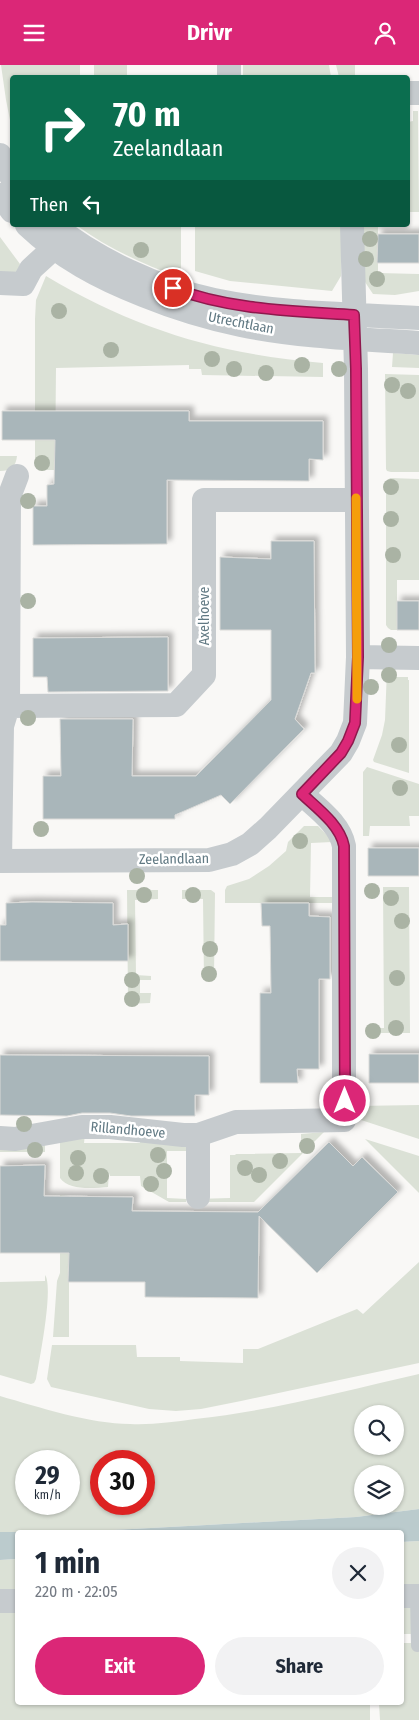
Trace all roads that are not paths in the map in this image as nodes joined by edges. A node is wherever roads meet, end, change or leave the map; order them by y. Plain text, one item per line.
1 (0, 155) edge
2 (10, 174) edge
3 (0, 195) edge
4 (10, 208) edge
5 (32, 227) edge
6 (352, 227) edge
7 (57, 236) edge
8 (11, 283) edge
9 (354, 315) junction
10 (419, 318) edge
11 (355, 339) junction
12 (419, 343) edge
13 (17, 476) dead end
14 (356, 500) junction
15 (358, 657) junction
16 (419, 658) edge
17 (8, 706) junction
18 (302, 794) junction
19 (0, 861) edge
20 (198, 1135) junction
21 (0, 1138) edge
22 (198, 1197) dead end
23 (412, 1596) edge
24 (0, 1601) edge
25 (15, 1601) edge
26 (417, 1646) dead end

1 - 2 street
3 - 4 street
5 - 7 street, Utrechtlaan
6 - 9 street, Zeelandlaan
7 - 8 street
7 - 9 street, Utrechtlaan
7 - 11 street, Utrechtlaan
9 - 10 street, Utrechtlaan
9 - 11 street, Zeelandlaan
11 - 12 street, Utrechtlaan
11 - 14 street, Zeelandlaan
13 - 17 street
14 - 15 street, Zeelandlaan
14 - 17 street, Axelhoeve
15 - 16 street
15 - 18 street, Zeelandlaan
17 - 19 street
18 - 19 street, Zeelandlaan
18 - 20 street, Rillandhoeve
20 - 21 street, Rillandhoeve
20 - 22 street
23 - 26 lane
24 - 25 street

